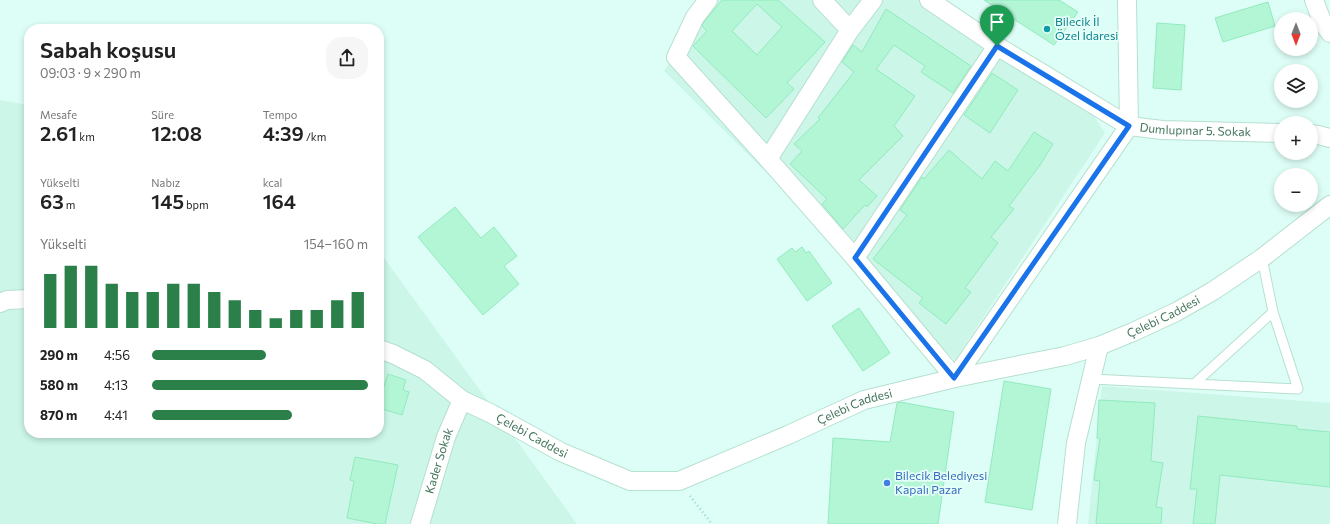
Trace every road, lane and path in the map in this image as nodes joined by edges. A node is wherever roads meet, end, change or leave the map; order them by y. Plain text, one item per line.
1 (708, 0) edge
2 (822, 0) edge
3 (873, 0) edge
4 (930, 0) edge
5 (1127, 0) edge
6 (1314, 0) edge
7 (850, 30) junction
8 (1330, 33) edge
9 (997, 46) junction
10 (1129, 126) junction
11 (1274, 133) edge
12 (768, 159) junction
13 (1330, 205) edge
14 (855, 258) junction
15 (1262, 258) junction
16 (24, 299) edge
17 (0, 303) edge
18 (1273, 312) junction
19 (1098, 346) junction
20 (384, 351) edge
21 (954, 378) junction
22 (1091, 379) junction
23 (1194, 384) junction
24 (462, 400) junction
25 (679, 481) junction
26 (420, 524) edge
27 (712, 524) edge
28 (1066, 524) edge

1 - 12 street
2 - 7 street
3 - 7 street
4 - 9 street, Dumlupınar 5. Sokak
5 - 10 street
6 - 8 street
7 - 12 street
9 - 10 street, Dumlupınar 5. Sokak
9 - 14 street
10 - 11 street, Dumlupınar 5. Sokak
10 - 21 street
12 - 14 street
13 - 15 street, Çelebi Caddesi
14 - 21 street
15 - 18 lane
15 - 19 street, Çelebi Caddesi
16 - 17 street
18 - 23 lane
18 - 23 lane
19 - 21 street, Çelebi Caddesi
19 - 22 street
20 - 24 street, Çelebi Caddesi
21 - 25 street, Çelebi Caddesi
22 - 23 lane
22 - 28 street
24 - 25 street, Çelebi Caddesi
24 - 26 street, Kader Sokak
25 - 27 path

